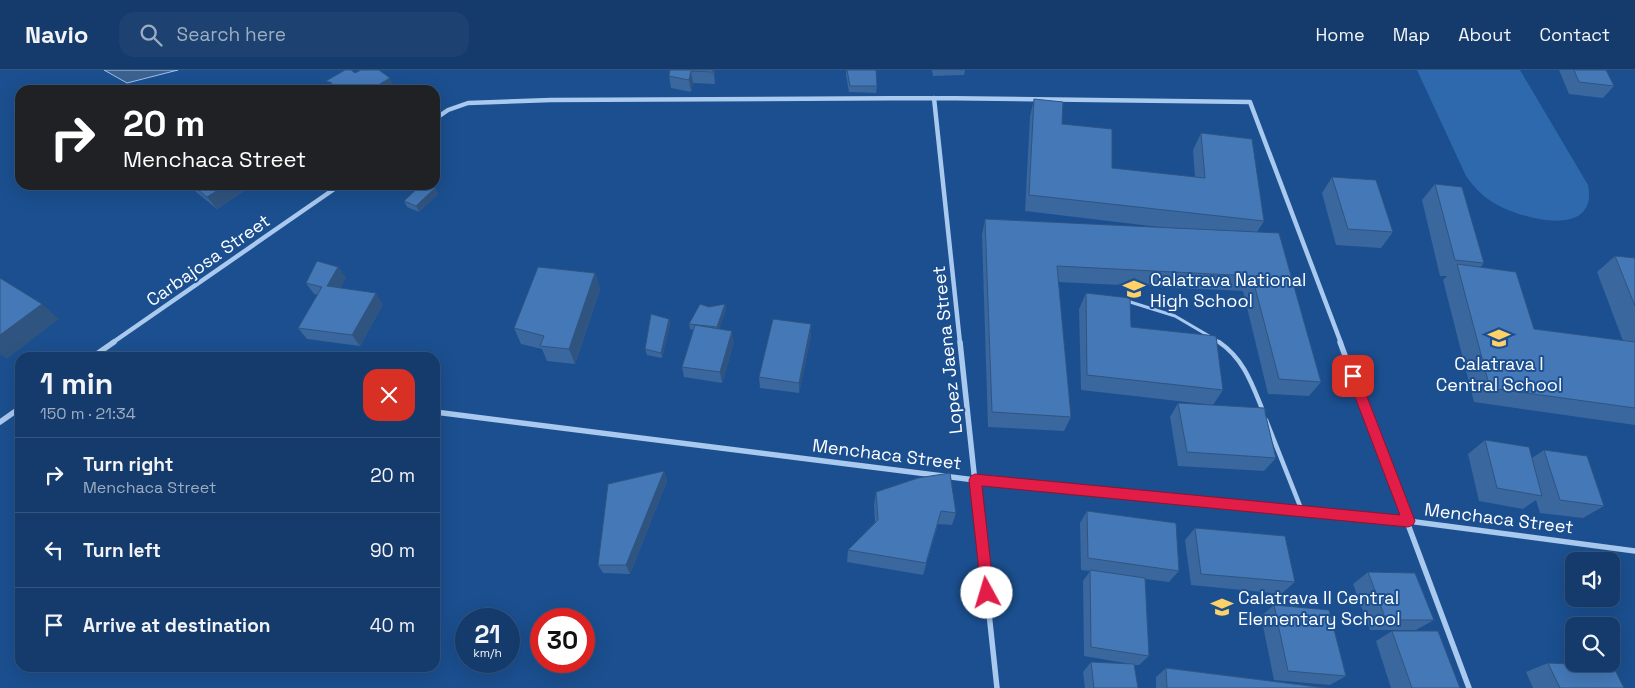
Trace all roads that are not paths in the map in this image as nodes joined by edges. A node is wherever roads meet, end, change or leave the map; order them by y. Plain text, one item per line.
1 (934, 98) junction
2 (440, 116) edge
3 (333, 190) edge
4 (1124, 300) edge
5 (100, 352) edge
6 (15, 412) edge
7 (440, 413) edge
8 (0, 422) edge
9 (975, 480) junction
10 (1302, 511) junction
11 (1408, 521) junction
12 (1635, 551) edge
13 (997, 688) edge
14 (1469, 688) edge

1 - 2 street
1 - 9 street, Lopez Jaena Street
1 - 11 street
3 - 5 street, Carbajosa Street
4 - 10 lane
6 - 8 street
7 - 9 street, Menchaca Street
9 - 10 street, Menchaca Street
9 - 13 street, Lopez Jaena Street
10 - 11 street, Menchaca Street
11 - 12 street, Menchaca Street
11 - 14 street

